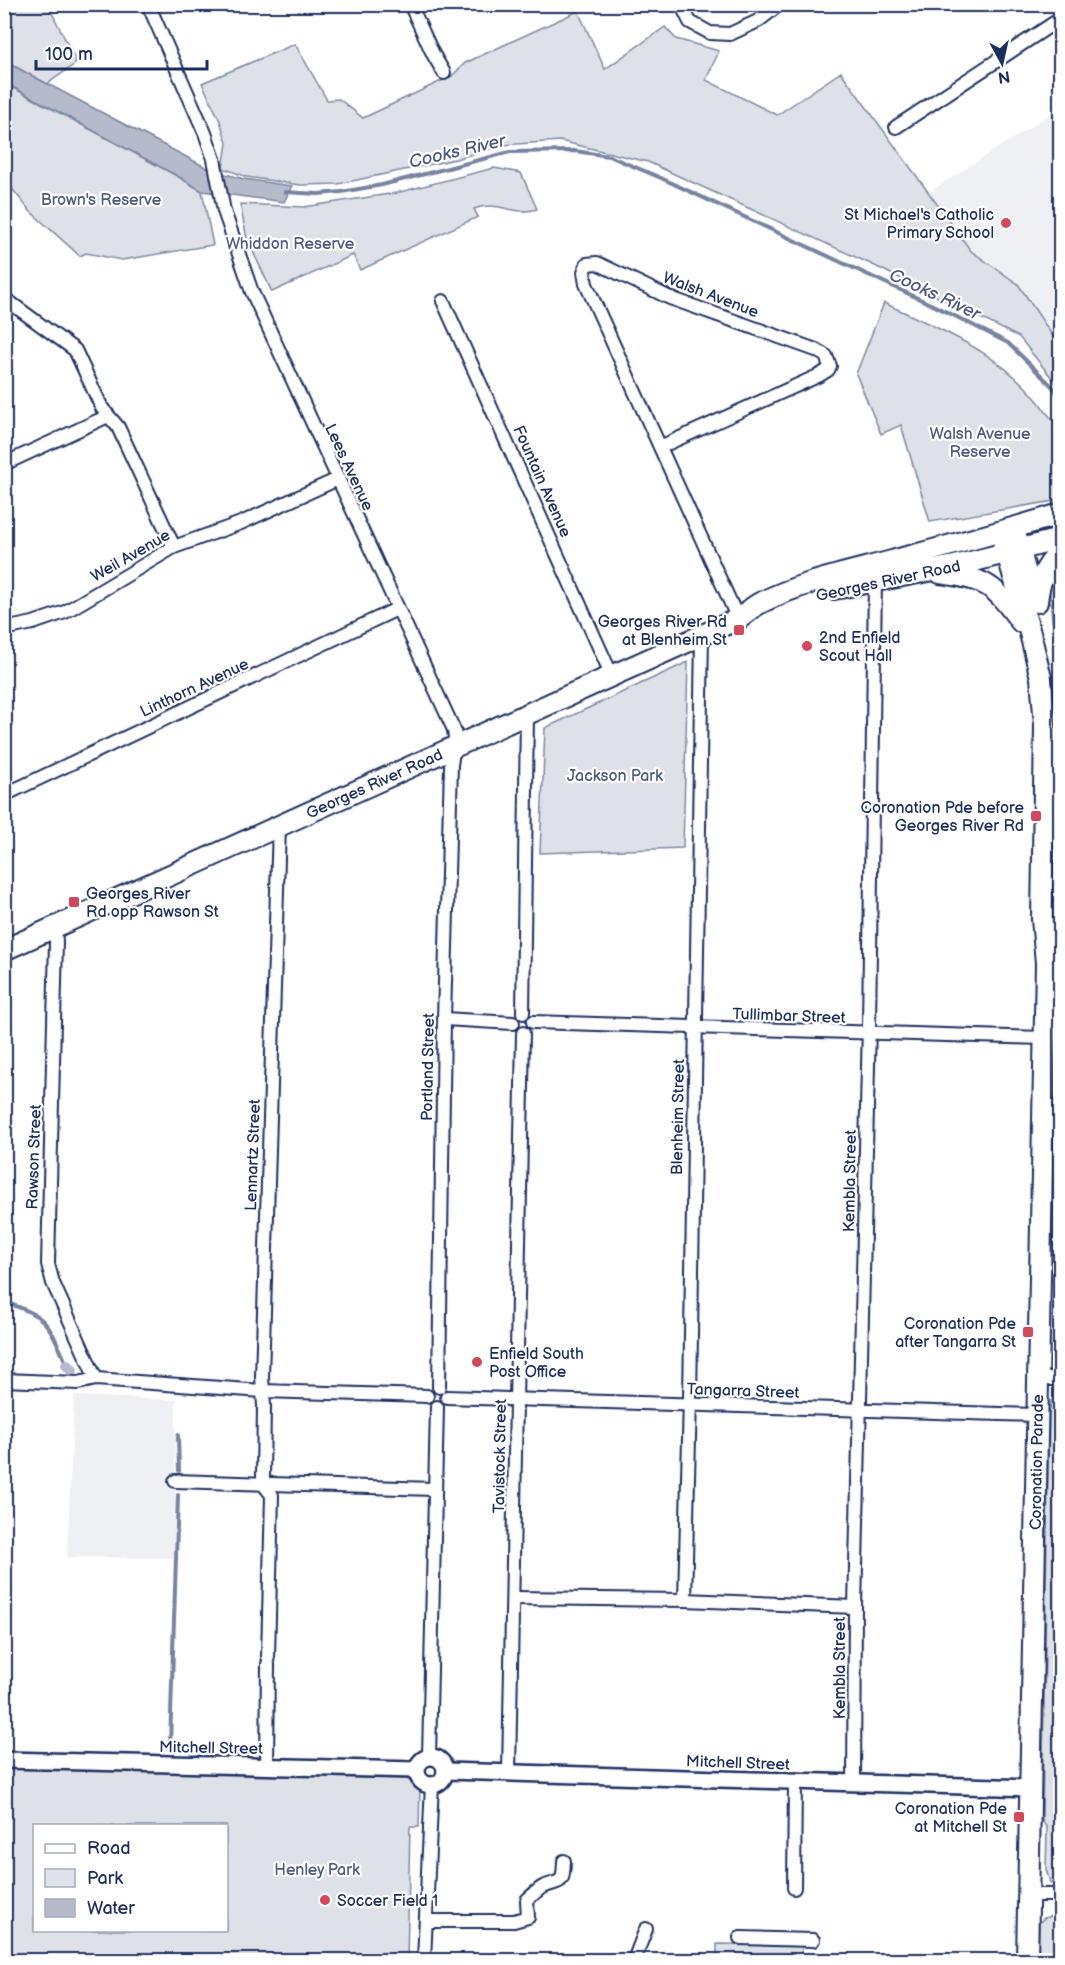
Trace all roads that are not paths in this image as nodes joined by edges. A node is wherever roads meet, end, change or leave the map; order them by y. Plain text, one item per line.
1 (148, 4) edge
2 (681, 4) edge
3 (780, 4) edge
4 (410, 5) edge
5 (1060, 19) edge
6 (444, 73) dead end
7 (896, 127) dead end
8 (4, 298) edge
9 (443, 301) dead end
10 (108, 416) junction
11 (660, 447) junction
12 (4, 464) edge
13 (338, 479) junction
14 (1060, 514) edge
15 (1007, 530) junction
16 (1060, 539) edge
17 (174, 547) junction
18 (1020, 550) junction
19 (1060, 552) edge
20 (922, 572) junction
21 (875, 580) junction
22 (397, 609) junction
23 (1036, 610) junction
24 (742, 617) junction
25 (4, 629) edge
26 (1030, 633) junction
27 (702, 635) junction
28 (612, 676) junction
29 (528, 714) junction
30 (453, 747) junction
31 (4, 795) edge
32 (279, 826) junction
33 (55, 927) junction
34 (4, 950) edge
35 (1053, 964) edge
36 (523, 1012) junction
37 (444, 1019) junction
38 (513, 1023) junction
39 (533, 1023) junction
40 (695, 1028) junction
41 (523, 1033) junction
42 (868, 1034) junction
43 (1044, 1038) junction
44 (1051, 1124) edge
45 (96, 1379) junction
46 (1038, 1379) junction
47 (1060, 1379) edge
48 (4, 1380) edge
49 (439, 1387) junction
50 (263, 1391) junction
51 (427, 1396) junction
52 (447, 1397) junction
53 (517, 1398) junction
54 (689, 1404) junction
55 (436, 1407) junction
56 (860, 1411) junction
57 (1037, 1415) junction
58 (175, 1481) dead end
59 (264, 1485) junction
60 (434, 1490) junction
61 (513, 1598) junction
62 (685, 1600) junction
63 (855, 1607) junction
64 (429, 1757) junction
65 (4, 1760) edge
66 (267, 1766) junction
67 (417, 1770) junction
68 (445, 1771) junction
69 (509, 1772) junction
70 (795, 1782) junction
71 (432, 1784) junction
72 (854, 1784) junction
73 (1030, 1788) junction
74 (564, 1861) dead end
75 (794, 1888) dead end
76 (1028, 1895) junction
77 (1060, 1895) edge
78 (426, 1921) junction
79 (646, 1929) dead end
80 (740, 1938) dead end
81 (813, 1940) dead end
82 (424, 1960) edge
83 (634, 1960) edge
84 (1027, 1960) edge

1 - 13 street, Lees Avenue
2 - 3 street
4 - 6 street
5 - 7 street
8 - 10 street
9 - 28 street, Fountain Avenue
10 - 12 street
10 - 17 street
11 - 11 street, Walsh Avenue
11 - 24 street, Walsh Avenue
13 - 17 street, Weil Avenue
13 - 22 street, Lees Avenue
14 - 15 main road, Georges River Road
15 - 18 main road, Coronation Parade
15 - 24 main road, Georges River Road
16 - 18 main road, Georges River Road
17 - 25 street, Weil Avenue
18 - 20 main road, Georges River Road
18 - 23 main road, Coronation Parade
18 - 26 main road, Coronation Parade
19 - 23 main road
20 - 21 main road, Georges River Road
20 - 26 main road
21 - 24 main road, Georges River Road
21 - 42 street, Kembla Street
22 - 30 street, Lees Avenue
22 - 31 street, Linthorn Avenue
23 - 35 main road, Coronation Parade
24 - 27 main road, Georges River Road
26 - 35 main road, Coronation Parade
27 - 28 main road, Georges River Road
27 - 40 street, Blenheim Street
28 - 29 main road, Georges River Road
29 - 30 main road, Georges River Road
29 - 36 street
30 - 32 main road, Georges River Road
30 - 37 street, Portland Street
32 - 33 main road, Georges River Road
32 - 50 street, Lennartz Street
33 - 34 main road, Georges River Road
33 - 45 street, Rawson Street
35 - 43 main road, Coronation Parade
36 - 38 street
36 - 39 street
37 - 38 street
37 - 49 street, Portland Street
38 - 41 street
39 - 40 street, Tullimbar Street
39 - 41 street
40 - 42 street, Tullimbar Street
40 - 54 street, Blenheim Street
41 - 53 street, Tavistock Street
42 - 43 street, Tullimbar Street
42 - 56 street, Kembla Street
43 - 44 main road, Coronation Parade
44 - 46 main road, Coronation Parade
45 - 48 street
45 - 50 street
46 - 47 street
46 - 57 main road, Coronation Parade
49 - 51 street
49 - 52 street
50 - 51 street
50 - 59 street, Lennartz Street
51 - 55 street
52 - 53 street, Tangarra Street
52 - 55 street
53 - 54 street, Tangarra Street
53 - 61 street, Tavistock Street
54 - 56 street, Tangarra Street
54 - 62 street, Blenheim Street
55 - 60 street
56 - 57 street, Tangarra Street
56 - 63 street, Kembla Street
57 - 73 main road, Coronation Parade
58 - 59 street
59 - 60 street
59 - 66 street, Lennartz Street
60 - 64 street
61 - 62 street
61 - 69 street, Tavistock Street
62 - 63 street
63 - 72 street, Kembla Street
64 - 67 street
64 - 68 street
65 - 66 street, Mitchell Street
66 - 67 street, Mitchell Street
67 - 71 street
68 - 69 street, Mitchell Street
68 - 71 street
69 - 70 street, Mitchell Street
70 - 72 street, Mitchell Street
70 - 75 street
71 - 78 street
72 - 73 street, Mitchell Street
73 - 76 main road, Coronation Parade
74 - 78 street
76 - 77 street
76 - 84 main road, Coronation Parade
78 - 82 street
79 - 83 street
80 - 81 street

